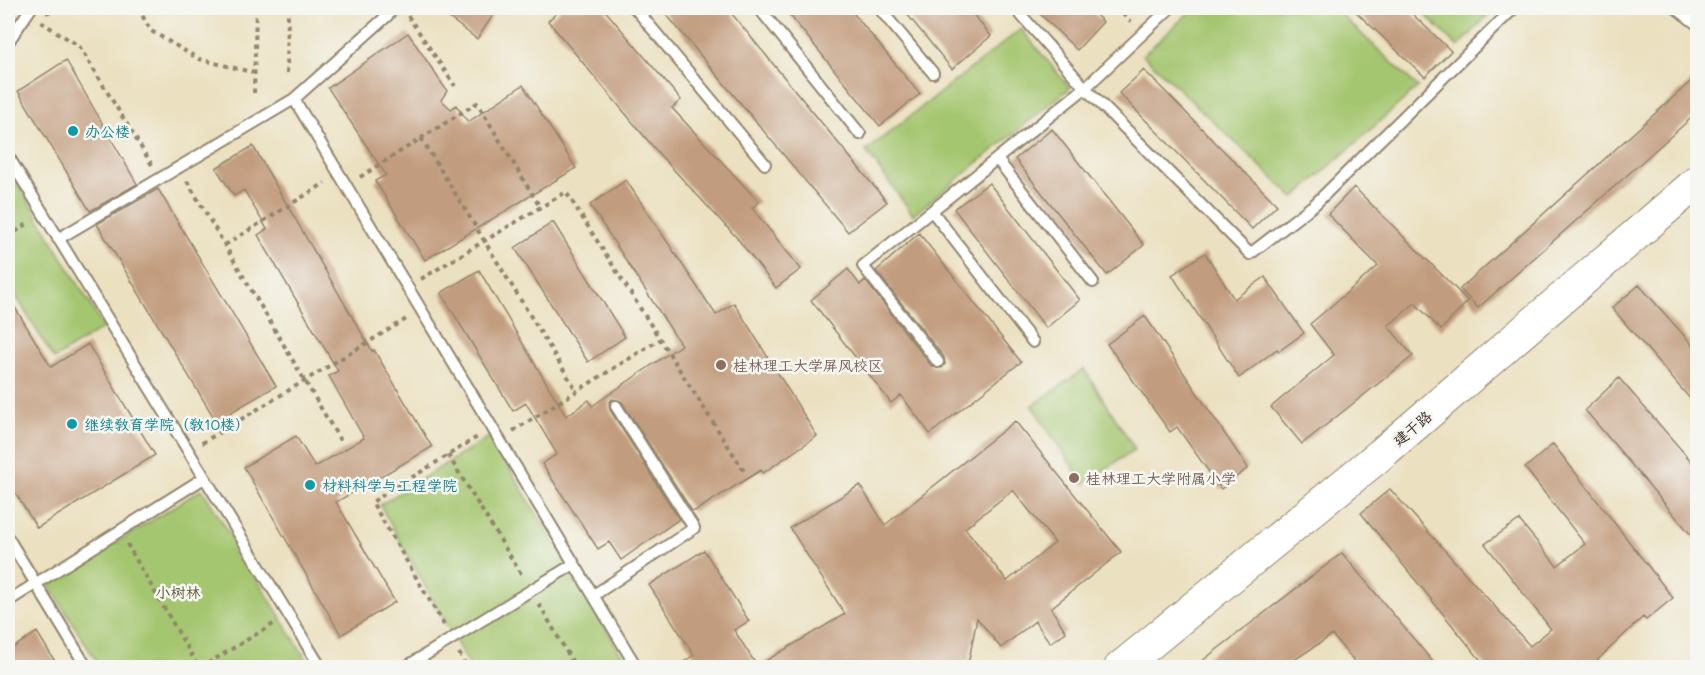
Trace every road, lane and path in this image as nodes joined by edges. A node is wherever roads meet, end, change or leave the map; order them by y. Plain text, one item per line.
1 (31, 8) edge
2 (59, 8) edge
3 (138, 8) edge
4 (256, 8) edge
5 (288, 8) edge
6 (393, 8) edge
7 (403, 8) edge
8 (635, 8) edge
9 (759, 8) edge
10 (879, 8) edge
11 (1015, 8) edge
12 (1170, 8) edge
13 (1514, 8) edge
14 (1676, 8) edge
15 (45, 13) dead end
16 (40, 21) dead end
17 (1698, 25) edge
18 (8, 42) edge
19 (255, 73) junction
20 (287, 73) dead end
21 (933, 73) dead end
22 (456, 86) dead end
23 (1085, 88) junction
24 (255, 93) dead end
25 (294, 99) junction
26 (860, 134) dead end
27 (420, 138) junction
28 (8, 156) edge
29 (997, 159) junction
30 (765, 164) dead end
31 (180, 167) junction
32 (160, 178) junction
33 (329, 181) dead end
34 (1698, 181) edge
35 (346, 186) junction
36 (540, 207) junction
37 (932, 211) junction
38 (43, 214) junction
39 (8, 237) edge
40 (58, 239) junction
41 (483, 240) junction
42 (225, 245) junction
43 (418, 281) dead end
44 (1093, 282) dead end
45 (421, 310) junction
46 (659, 340) junction
47 (1033, 342) dead end
48 (938, 362) dead end
49 (305, 380) junction
50 (576, 390) junction
51 (616, 406) dead end
52 (492, 428) junction
53 (499, 439) junction
54 (341, 442) dead end
55 (188, 451) junction
56 (448, 455) junction
57 (746, 474) dead end
58 (204, 478) junction
59 (119, 531) junction
60 (8, 538) edge
61 (574, 564) junction
62 (36, 584) junction
63 (531, 590) junction
64 (594, 595) junction
65 (8, 601) edge
66 (288, 615) junction
67 (451, 639) junction
68 (87, 668) edge
69 (200, 668) edge
70 (321, 668) edge
71 (404, 668) edge
72 (468, 668) edge
73 (576, 668) edge
74 (637, 668) edge
75 (1120, 668) edge

1 - 18 lane
2 - 15 path
3 - 19 path
4 - 19 path
5 - 20 path
6 - 25 lane
7 - 22 path
8 - 30 lane
9 - 26 lane
10 - 21 lane
11 - 23 lane
12 - 23 lane
13 - 23 lane
14 - 17 lane
16 - 32 path
19 - 24 path
23 - 29 lane
25 - 31 lane
25 - 35 lane
27 - 35 path
27 - 36 path
27 - 41 path
28 - 38 lane
29 - 37 lane
29 - 44 lane
31 - 32 lane
31 - 42 path
32 - 40 lane
33 - 42 path
34 - 75 main road, 建干路
35 - 45 lane
36 - 41 path
36 - 46 path
37 - 47 lane
37 - 48 lane
38 - 39 path
38 - 40 lane
40 - 55 lane
41 - 43 path
41 - 50 path
42 - 49 path
45 - 49 path
45 - 52 lane
46 - 50 path
46 - 57 path
49 - 54 path
49 - 55 path
50 - 53 path
51 - 64 lane
52 - 53 lane
52 - 56 path
53 - 61 lane
55 - 58 lane
56 - 63 path
56 - 67 path
58 - 59 lane
58 - 66 lane
59 - 62 lane
59 - 69 path
60 - 62 lane
61 - 63 lane
61 - 64 lane
62 - 65 lane
62 - 68 lane
63 - 67 lane
63 - 73 path
64 - 74 lane
66 - 69 path
66 - 70 lane
67 - 71 lane
67 - 72 path

